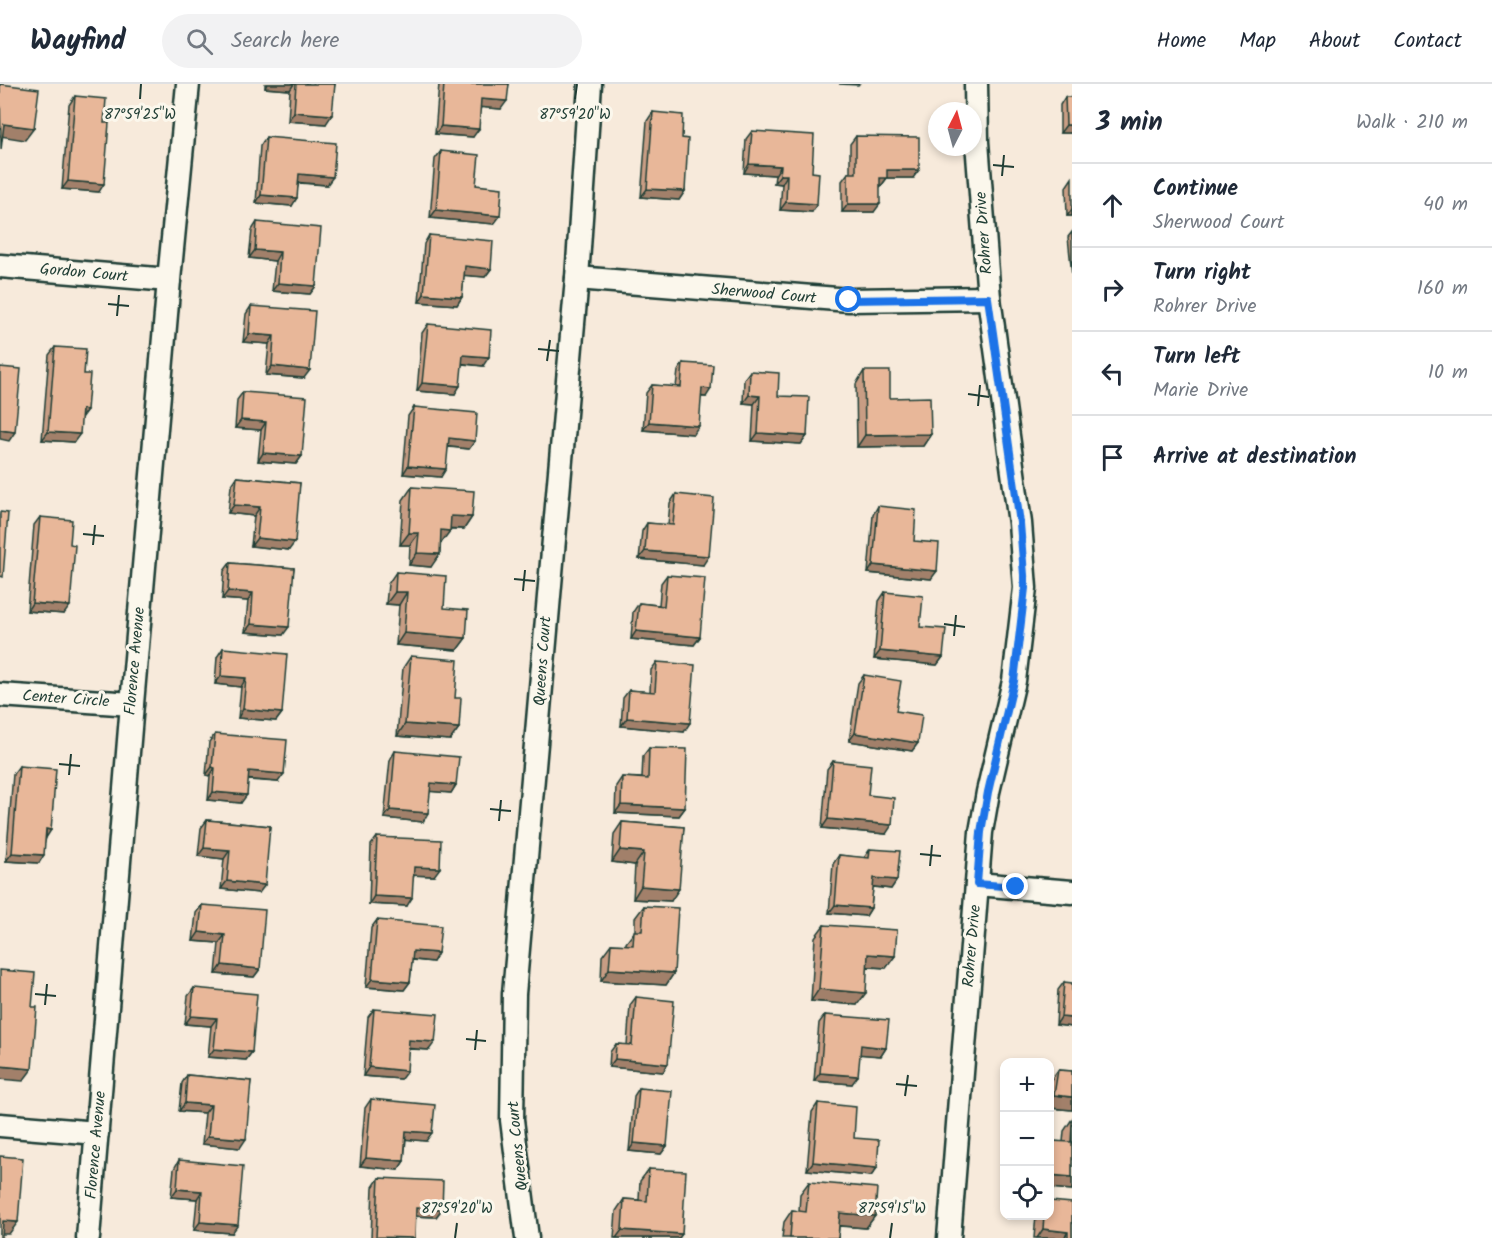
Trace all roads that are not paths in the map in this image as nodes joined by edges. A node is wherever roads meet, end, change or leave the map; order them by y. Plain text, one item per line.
1 (188, 84) edge
2 (590, 84) edge
3 (976, 84) edge
4 (0, 267) edge
5 (577, 279) junction
6 (169, 280) junction
7 (988, 298) junction
8 (0, 695) edge
9 (132, 704) junction
10 (977, 884) junction
11 (1072, 892) edge
12 (0, 1125) edge
13 (98, 1133) junction
14 (88, 1238) edge
15 (527, 1238) edge
16 (949, 1238) edge

1 - 6 street, Florence Avenue
2 - 5 street, Queens Court
3 - 7 street, Rohrer Drive
4 - 6 street, Gordon Court
5 - 7 street, Sherwood Court
5 - 15 street, Queens Court
6 - 9 street, Florence Avenue
7 - 10 street, Rohrer Drive
8 - 9 street, Center Circle
9 - 13 street, Florence Avenue
10 - 11 street
10 - 16 street, Rohrer Drive
12 - 13 street
13 - 14 street, Florence Avenue

